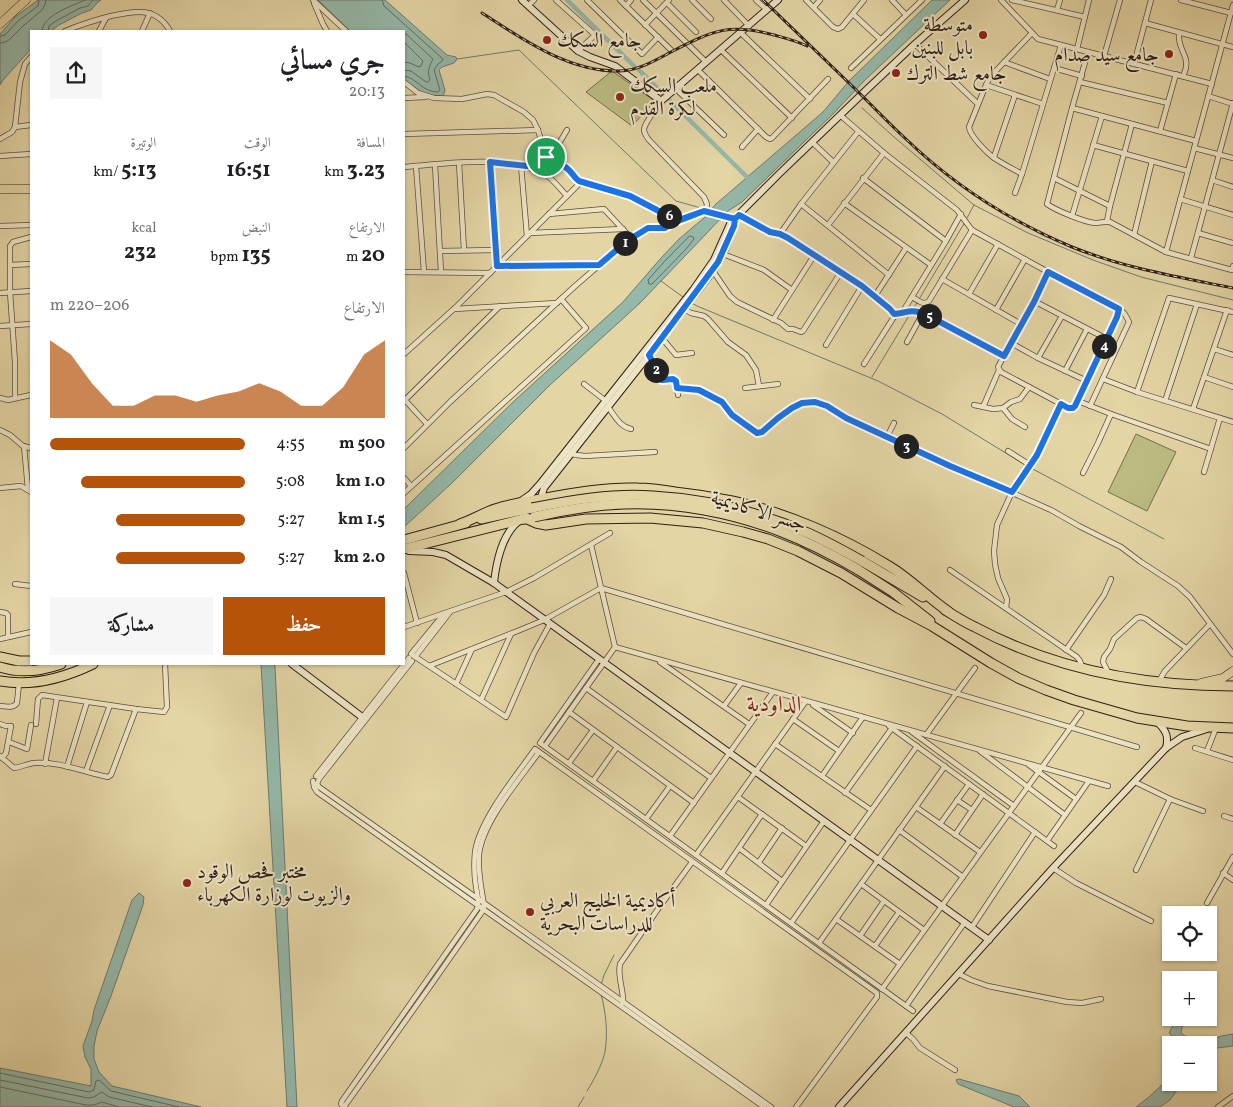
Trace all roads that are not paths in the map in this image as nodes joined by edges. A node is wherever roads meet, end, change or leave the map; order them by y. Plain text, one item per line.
1 (26, 0) edge
2 (313, 0) edge
3 (522, 0) edge
4 (556, 0) edge
5 (587, 0) edge
6 (620, 0) edge
7 (631, 0) edge
8 (643, 0) edge
9 (692, 0) edge
10 (724, 0) edge
11 (756, 0) edge
12 (778, 0) edge
13 (806, 0) edge
14 (820, 0) edge
15 (864, 0) edge
16 (892, 0) edge
17 (922, 0) edge
18 (965, 0) edge
19 (1001, 0) edge
20 (1012, 0) edge
21 (1060, 0) edge
22 (1089, 0) edge
23 (1120, 0) edge
24 (1151, 0) edge
25 (1181, 0) edge
26 (668, 1) edge
27 (1022, 1) edge
28 (531, 3) edge
29 (1005, 4) junction
30 (1233, 5) edge
31 (626, 6) junction
32 (814, 7) junction
33 (767, 10) junction
34 (1057, 10) junction
35 (150, 13) junction
36 (1231, 13) junction
37 (656, 14) junction
38 (853, 14) junction
39 (906, 15) junction
40 (1085, 17) junction
41 (106, 18) junction
42 (711, 19) dead end
43 (0, 24) edge
44 (1145, 24) junction
45 (645, 25) junction
46 (748, 26) junction
47 (69, 30) edge
48 (100, 30) edge
49 (142, 30) edge
50 (169, 30) edge
51 (326, 30) edge
52 (345, 30) edge
53 (696, 32) dead end
54 (1179, 32) junction
55 (741, 33) junction
56 (1032, 33) junction
57 (658, 37) junction
58 (880, 39) junction
59 (915, 44) junction
60 (1222, 44) junction
61 (1061, 45) junction
62 (1233, 47) edge
63 (1077, 49) junction
64 (671, 50) dead end
65 (721, 50) junction
66 (578, 51) junction
67 (1088, 52) junction
68 (1104, 56) junction
69 (30, 58) edge
70 (706, 62) junction
71 (1004, 62) junction
72 (1134, 64) junction
73 (851, 68) dead end
74 (1054, 68) junction
75 (698, 70) junction
76 (1176, 74) junction
77 (1082, 76) junction
78 (1183, 76) junction
79 (828, 79) dead end
80 (1050, 79) junction
81 (1080, 82) junction
82 (405, 83) edge
83 (1212, 84) junction
84 (986, 85) junction
85 (674, 90) junction
86 (1016, 95) junction
87 (1208, 96) junction
88 (428, 97) junction
89 (405, 98) edge
90 (810, 99) junction
91 (663, 100) junction
92 (1168, 103) junction
93 (1233, 103) edge
94 (978, 104) junction
95 (1043, 104) junction
96 (1072, 108) junction
97 (1232, 113) edge
98 (840, 115) junction
99 (1102, 116) junction
100 (792, 118) junction
101 (1132, 124) junction
102 (30, 125) edge
103 (15, 127) junction
104 (538, 130) junction
105 (567, 130) dead end
106 (758, 130) junction
107 (1160, 131) junction
108 (858, 132) junction
109 (405, 134) edge
110 (724, 135) dead end
111 (0, 139) edge
112 (1196, 141) junction
113 (812, 142) junction
114 (1093, 145) junction
115 (742, 147) dead end
116 (1194, 148) junction
117 (884, 153) junction
118 (30, 154) edge
119 (1123, 154) junction
120 (1219, 154) junction
121 (0, 156) edge
122 (546, 157) junction
123 (994, 158) junction
124 (1233, 158) edge
125 (490, 162) junction
126 (833, 162) junction
127 (1152, 162) junction
128 (459, 163) junction
129 (435, 165) junction
130 (416, 166) junction
131 (521, 166) junction
132 (527, 166) junction
133 (405, 167) edge
134 (1188, 172) junction
135 (1022, 174) junction
136 (864, 178) junction
137 (1054, 178) junction
138 (1212, 180) junction
139 (581, 182) junction
140 (1233, 187) edge
141 (0, 189) edge
142 (30, 189) edge
143 (1079, 191) junction
144 (1015, 193) dead end
145 (567, 196) junction
146 (1180, 200) junction
147 (844, 203) junction
148 (801, 204) junction
149 (1110, 206) junction
150 (1205, 207) junction
151 (704, 211) junction
152 (550, 214) junction
153 (961, 214) junction
154 (1233, 215) edge
155 (1072, 216) junction
156 (737, 217) junction
157 (678, 221) junction
158 (1107, 221) junction
159 (30, 225) edge
160 (828, 225) junction
161 (0, 226) edge
162 (623, 229) junction
163 (972, 230) junction
164 (1198, 233) junction
165 (528, 234) junction
166 (780, 234) junction
167 (1134, 235) junction
168 (30, 237) edge
169 (631, 238) junction
170 (946, 241) junction
171 (1233, 243) edge
172 (998, 244) junction
173 (906, 248) junction
174 (464, 250) junction
175 (496, 250) junction
176 (440, 251) junction
177 (1166, 252) junction
178 (723, 254) junction
179 (815, 254) junction
180 (1191, 258) junction
181 (1024, 259) junction
182 (30, 264) edge
183 (10, 265) junction
184 (599, 265) junction
185 (931, 265) junction
186 (497, 266) junction
187 (1233, 266) edge
188 (713, 271) junction
189 (405, 272) edge
190 (424, 272) junction
191 (441, 272) junction
192 (841, 272) junction
193 (1048, 272) junction
194 (490, 273) junction
195 (889, 275) junction
196 (942, 279) junction
197 (862, 286) junction
198 (792, 290) junction
199 (30, 291) edge
200 (10, 292) junction
201 (0, 293) edge
202 (969, 294) junction
203 (875, 296) junction
204 (912, 297) junction
205 (559, 301) junction
206 (1034, 302) junction
207 (1197, 304) junction
208 (500, 306) junction
209 (905, 308) dead end
210 (454, 309) junction
211 (684, 309) junction
212 (1119, 309) junction
213 (996, 310) junction
214 (1227, 310) junction
215 (1233, 312) edge
216 (923, 313) junction
217 (894, 314) junction
218 (1062, 316) junction
219 (773, 320) junction
220 (30, 324) edge
221 (1021, 324) junction
222 (13, 325) junction
223 (0, 326) edge
224 (1087, 329) junction
225 (662, 338) junction
226 (1107, 339) junction
227 (907, 342) dead end
228 (1011, 343) junction
229 (826, 345) dead end
230 (1214, 349) junction
231 (405, 353) edge
232 (647, 353) junction
233 (692, 353) dead end
234 (1233, 355) edge
235 (1004, 356) junction
236 (1038, 358) junction
237 (864, 364) dead end
238 (999, 370) junction
239 (1065, 371) junction
240 (1204, 378) junction
241 (1103, 379) junction
242 (1087, 381) junction
243 (584, 384) dead end
244 (778, 384) dead end
245 (759, 386) junction
246 (1028, 387) junction
247 (1233, 387) edge
248 (677, 388) junction
249 (745, 388) dead end
250 (1136, 392) junction
251 (30, 395) edge
252 (678, 395) dead end
253 (0, 398) edge
254 (15, 398) junction
255 (405, 399) edge
256 (405, 401) edge
257 (1078, 401) junction
258 (1165, 401) junction
259 (607, 404) junction
260 (1061, 404) junction
261 (974, 405) dead end
262 (1090, 406) junction
263 (983, 407) junction
264 (1003, 408) junction
265 (1193, 409) junction
266 (1111, 414) junction
267 (1220, 418) junction
268 (1233, 422) edge
269 (894, 423) dead end
270 (427, 424) junction
271 (1025, 427) dead end
272 (631, 429) dead end
273 (0, 430) edge
274 (887, 437) junction
275 (405, 445) edge
276 (24, 446) junction
277 (30, 448) edge
278 (1211, 449) junction
279 (1008, 451) dead end
280 (569, 452) junction
281 (655, 452) dead end
282 (1030, 465) junction
283 (29, 470) edge
284 (1204, 472) dead end
285 (1083, 473) dead end
286 (405, 479) edge
287 (411, 486) junction
288 (0, 488) edge
289 (29, 490) edge
290 (656, 490) junction
291 (405, 492) edge
292 (1012, 492) junction
293 (546, 498) junction
294 (509, 505) junction
295 (749, 505) junction
296 (533, 512) junction
297 (650, 518) junction
298 (522, 519) junction
299 (460, 524) junction
300 (743, 532) junction
301 (610, 533) dead end
302 (405, 540) edge
303 (591, 545) junction
304 (405, 550) edge
305 (405, 550) edge
306 (859, 565) junction
307 (950, 570) dead end
308 (405, 577) edge
309 (1111, 579) dead end
310 (494, 583) junction
311 (16, 584) dead end
312 (30, 586) edge
313 (601, 588) junction
314 (506, 592) junction
315 (1006, 608) junction
316 (451, 611) junction
317 (0, 612) edge
318 (949, 612) junction
319 (444, 614) junction
320 (547, 622) junction
321 (417, 623) junction
322 (1210, 624) junction
323 (405, 628) edge
324 (30, 632) edge
325 (511, 634) junction
326 (947, 636) junction
327 (8, 638) junction
328 (0, 639) edge
329 (615, 647) junction
330 (1186, 648) junction
331 (472, 649) junction
332 (1066, 650) junction
333 (1233, 654) edge
334 (0, 657) edge
335 (412, 658) junction
336 (656, 659) junction
337 (30, 661) edge
338 (602, 661) junction
339 (58, 665) edge
340 (91, 665) edge
341 (165, 665) edge
342 (293, 665) edge
343 (429, 666) junction
344 (1, 668) edge
345 (975, 668) dead end
346 (1082, 669) junction
347 (1233, 671) edge
348 (1110, 676) junction
349 (0, 680) edge
350 (394, 680) junction
351 (1158, 682) junction
352 (18, 683) junction
353 (741, 683) junction
354 (456, 684) junction
355 (0, 686) edge
356 (1196, 686) junction
357 (1233, 686) edge
358 (586, 688) junction
359 (773, 692) junction
360 (957, 693) junction
361 (57, 698) junction
362 (482, 700) junction
363 (87, 702) junction
364 (808, 702) junction
365 (110, 705) junction
366 (0, 706) edge
367 (724, 706) junction
368 (136, 709) junction
369 (569, 712) junction
370 (1081, 713) dead end
371 (362, 717) junction
372 (863, 717) junction
373 (793, 719) junction
374 (1156, 721) junction
375 (0, 724) edge
376 (749, 724) junction
377 (887, 724) junction
378 (1071, 727) junction
379 (892, 728) junction
380 (1215, 728) junction
381 (1233, 728) edge
382 (593, 730) junction
383 (908, 730) junction
384 (853, 732) junction
385 (926, 735) junction
386 (9, 742) junction
387 (775, 744) junction
388 (545, 746) junction
389 (917, 746) junction
390 (617, 747) junction
391 (1137, 747) dead end
392 (1166, 748) junction
393 (1195, 748) dead end
394 (537, 750) junction
395 (978, 750) junction
396 (1207, 751) junction
397 (839, 752) junction
398 (729, 753) junction
399 (1, 757) edge
400 (1233, 760) edge
401 (569, 763) junction
402 (45, 764) junction
403 (945, 766) junction
404 (66, 767) junction
405 (1040, 770) junction
406 (86, 771) junction
407 (756, 772) junction
408 (822, 776) junction
409 (712, 778) junction
410 (593, 781) junction
411 (1089, 781) junction
412 (315, 782) junction
413 (1135, 782) junction
414 (969, 784) junction
415 (670, 786) junction
416 (1108, 786) dead end
417 (1028, 787) junction
418 (845, 792) junction
419 (983, 794) junction
420 (738, 797) junction
421 (1076, 799) junction
422 (957, 800) junction
423 (1170, 800) junction
424 (694, 803) junction
425 (1014, 806) junction
426 (916, 807) junction
427 (871, 810) junction
428 (972, 810) junction
429 (1203, 811) dead end
430 (1009, 813) junction
431 (762, 814) junction
432 (1065, 815) junction
433 (1224, 816) dead end
434 (646, 819) junction
435 (1233, 820) edge
436 (824, 821) junction
437 (940, 824) junction
438 (782, 828) junction
439 (899, 830) junction
440 (1035, 832) junction
441 (955, 834) junction
442 (670, 836) junction
443 (850, 840) junction
444 (1047, 841) junction
445 (806, 846) junction
446 (1054, 846) dead end
447 (739, 848) junction
448 (980, 852) junction
449 (696, 855) junction
450 (1233, 857) edge
451 (878, 860) junction
452 (692, 862) junction
453 (759, 862) junction
454 (1054, 868) junction
455 (1136, 870) dead end
456 (722, 873) junction
457 (1224, 873) junction
458 (963, 877) junction
459 (1233, 880) edge
460 (782, 881) junction
461 (861, 884) junction
462 (478, 899) junction
463 (884, 902) junction
464 (1207, 903) dead end
465 (481, 904) junction
466 (766, 905) junction
467 (942, 906) junction
468 (484, 909) junction
469 (899, 912) junction
470 (836, 919) junction
471 (1151, 921) dead end
472 (965, 922) junction
473 (791, 923) junction
474 (972, 927) junction
475 (924, 930) junction
476 (860, 936) junction
477 (989, 940) junction
478 (819, 943) junction
479 (876, 946) junction
480 (900, 964) junction
481 (959, 974) junction
482 (598, 986) junction
483 (882, 989) junction
484 (1101, 999) dead end
485 (622, 1004) junction
486 (906, 1006) junction
487 (913, 1011) dead end
488 (906, 1033) junction
489 (955, 1070) dead end
490 (1233, 1096) edge
491 (764, 1107) edge
492 (771, 1107) edge
493 (796, 1107) edge
494 (839, 1107) edge
495 (1218, 1107) edge

1 - 43 main road
2 - 51 street
2 - 52 street
3 - 28 street
4 - 66 street
5 - 57 street
6 - 31 street
7 - 31 street
8 - 37 street
9 - 42 street
10 - 46 street
11 - 33 street
12 - 33 street
13 - 32 street
14 - 32 street
15 - 38 street
16 - 39 street
17 - 39 street
18 - 59 street
19 - 29 street
20 - 27 street
20 - 29 street
21 - 34 street
22 - 40 street
23 - 68 street
24 - 44 street
25 - 36 street
26 - 37 street
26 - 53 street
27 - 34 street
28 - 66 street
29 - 56 street
30 - 36 street
31 - 45 street
32 - 38 street
33 - 46 street
34 - 40 street
35 - 41 street
35 - 49 street
35 - 50 street
36 - 60 street
37 - 45 street
37 - 70 street
38 - 58 street
39 - 58 street
40 - 63 street
41 - 47 street
41 - 48 street
44 - 54 street
44 - 72 street
45 - 57 street
46 - 55 street
54 - 60 street
54 - 78 street
55 - 65 street
55 - 90 street
56 - 61 street
56 - 71 street
57 - 64 street
58 - 73 street
59 - 94 street
59 - 98 street
60 - 62 street
60 - 83 street
61 - 63 street
61 - 74 street
63 - 67 street
65 - 70 street
65 - 100 street
66 - 91 street
67 - 68 street
67 - 77 street
68 - 72 street
69 - 103 street
70 - 75 street
71 - 80 street
71 - 84 street
72 - 76 street
74 - 77 street
74 - 80 street
75 - 85 street
75 - 106 street
76 - 78 street
76 - 92 street
77 - 81 street
78 - 83 street
79 - 90 street
80 - 95 street
81 - 92 street
81 - 96 street
82 - 88 street
83 - 87 street
84 - 86 street
84 - 94 street
85 - 91 street
85 - 110 street
86 - 95 street
86 - 123 street
87 - 93 street
87 - 112 street
88 - 89 street
88 - 104 street
90 - 100 street
91 - 151 street
92 - 107 street
93 - 97 street
94 - 123 street
95 - 135 street
96 - 99 street
96 - 137 street
97 - 120 street
98 - 108 street
98 - 113 street
99 - 101 street
99 - 114 street
100 - 106 street
101 - 107 street
101 - 119 street
102 - 103 street
103 - 111 street
104 - 109 street
104 - 122 street
105 - 122 street
106 - 115 street
107 - 112 street
108 - 117 street
108 - 126 street
112 - 116 street
113 - 126 street
113 - 156 street
114 - 119 street
114 - 143 street
116 - 120 street
116 - 134 street
117 - 136 street
117 - 153 street
118 - 121 street
119 - 127 street
119 - 149 street
120 - 124 street
120 - 138 street
122 - 132 street
122 - 139 street
123 - 135 street
125 - 128 street
125 - 131 street
125 - 175 street
126 - 148 street
127 - 134 street
127 - 167 street
128 - 129 street
128 - 174 street
129 - 130 street
129 - 176 street
130 - 133 street
130 - 190 street
131 - 132 street
131 - 165 street
132 - 145 street
134 - 146 street
135 - 144 street
136 - 147 street
136 - 170 street
137 - 143 street
137 - 155 street
138 - 140 street
138 - 150 street
139 - 145 street
139 - 157 street
141 - 142 main road
143 - 149 street
143 - 155 street
145 - 152 street
146 - 150 street
146 - 177 street
147 - 160 street
147 - 173 street
148 - 160 street
148 - 166 street
149 - 158 street
150 - 154 street
150 - 164 street
151 - 156 street
151 - 157 street
152 - 162 street
152 - 165 street
153 - 163 street
153 - 170 street
155 - 158 street
156 - 166 street
156 - 178 street
156 - 232 street
157 - 169 street
158 - 167 street
159 - 161 street
160 - 195 street
162 - 165 street
162 - 169 street
163 - 172 street
163 - 196 street
164 - 171 street
164 - 180 street
165 - 186 street
166 - 179 street
167 - 177 street
168 - 183 street
169 - 184 street
170 - 185 street
172 - 181 street
172 - 202 street
173 - 185 street
173 - 195 street
174 - 175 street
174 - 176 street
175 - 186 street
176 - 191 street
177 - 180 street
178 - 188 street
178 - 198 street
179 - 192 street
179 - 198 street
180 - 187 street
181 - 193 street
181 - 213 street
182 - 183 street
183 - 200 street
184 - 186 street
184 - 205 street
185 - 204 street
186 - 194 street
188 - 211 street
188 - 219 street
189 - 190 street
190 - 191 street
191 - 194 street
192 - 197 street
192 - 219 street
193 - 206 street
193 - 212 street
194 - 210 street
195 - 203 street
196 - 202 street
196 - 204 street
197 - 203 street
197 - 229 street
198 - 219 street
199 - 200 street
200 - 201 street
200 - 222 street
202 - 213 street
203 - 217 street
204 - 209 street
205 - 208 street
205 - 270 street
205 - 287 street
206 - 218 street
206 - 221 street
207 - 214 street
207 - 250 street
207 - 258 street
208 - 210 street
208 - 255 street
210 - 231 street
211 - 225 street
211 - 245 street
212 - 226 street
212 - 241 street
213 - 221 street
214 - 215 street
214 - 230 street
216 - 217 street
216 - 227 street
216 - 235 street
217 - 237 street
218 - 224 street
218 - 236 street
220 - 222 street
221 - 228 street
222 - 223 street
222 - 254 street
224 - 226 street
224 - 239 street
225 - 232 street
225 - 233 street
226 - 242 street
228 - 235 street
228 - 236 street
230 - 234 street
230 - 240 street
232 - 248 street
232 - 259 street
235 - 238 street
236 - 239 street
238 - 246 street
238 - 263 street
239 - 242 street
240 - 247 street
240 - 265 street
241 - 250 street
241 - 262 street
242 - 257 street
243 - 259 street
244 - 245 street
245 - 249 street
246 - 260 street
246 - 264 street
248 - 252 street
248 - 274 street
250 - 258 street
251 - 254 street
253 - 254 street
256 - 270 street
257 - 260 street
257 - 262 street
258 - 265 street
259 - 272 street
259 - 280 street
260 - 282 street
261 - 263 street
262 - 266 street
263 - 264 street
264 - 271 street
265 - 267 street
266 - 278 street
266 - 285 street
267 - 268 street
267 - 278 street
269 - 274 street
270 - 275 street
273 - 276 street
274 - 292 street
276 - 277 street
276 - 283 street
278 - 284 street
279 - 282 street
280 - 281 street
280 - 293 street
280 - 294 street
282 - 292 street
283 - 289 street
286 - 287 street
287 - 291 street
288 - 289 street
290 - 293 highway
290 - 295 highway
290 - 297 highway
292 - 315 street
292 - 322 street
293 - 294 highway
294 - 299 highway
295 - 300 highway
295 - 318 highway
296 - 298 highway
296 - 299 highway
296 - 306 highway, جسر الاكاديمية, bridge
297 - 298 highway
297 - 300 highway
298 - 304 highway
298 - 310 street
299 - 302 highway
300 - 326 highway
301 - 303 street
303 - 313 street
303 - 314 street
305 - 310 street
306 - 318 highway, جسر الاكاديمية
306 - 326 highway, جسر الاكاديمية
307 - 315 street
308 - 321 street
309 - 332 street
310 - 314 street
311 - 312 street
313 - 320 street
313 - 329 street
313 - 360 street
314 - 316 street
314 - 320 street
315 - 332 street
316 - 319 street
316 - 335 street
317 - 327 street
318 - 346 highway
319 - 321 street
319 - 335 street
320 - 325 street
320 - 338 street
320 - 362 street
321 - 323 street
322 - 330 street
322 - 333 street
324 - 327 street
325 - 331 street
325 - 362 street
326 - 374 highway
327 - 328 street
329 - 336 street
329 - 338 street
330 - 348 street
330 - 351 street
331 - 343 street
331 - 354 street
332 - 346 street
334 - 337 highway
335 - 343 street
335 - 350 street
336 - 353 street
336 - 367 street
338 - 358 street
338 - 388 street
338 - 398 street
339 - 344 highway
340 - 352 highway
341 - 368 street
342 - 371 street
343 - 354 street
345 - 360 street
346 - 348 highway
347 - 356 main road
348 - 351 highway
349 - 352 highway
350 - 371 street
350 - 412 street
351 - 356 highway
352 - 355 street
352 - 366 street
353 - 359 street
353 - 367 street
354 - 362 street
356 - 357 highway
358 - 369 street
358 - 409 street
359 - 364 street
359 - 376 street
360 - 378 street
360 - 385 street
361 - 363 street
361 - 386 street
361 - 402 street
363 - 365 street
363 - 404 street
364 - 372 street
364 - 373 street
364 - 384 street
365 - 368 street
365 - 406 street
367 - 376 street
368 - 406 street
369 - 382 street
369 - 388 street
370 - 378 street
371 - 412 street
372 - 377 street
372 - 384 street
373 - 387 street
373 - 397 street
374 - 380 highway
374 - 392 street
375 - 386 street
376 - 398 street
377 - 379 street
377 - 383 street
378 - 391 street
378 - 405 street
379 - 389 street
379 - 418 street
380 - 381 highway
380 - 392 street
380 - 396 street
382 - 390 street
382 - 401 street
383 - 385 street
383 - 425 street
384 - 397 street
385 - 395 street
386 - 399 street
387 - 407 street
387 - 408 street
388 - 401 street
389 - 403 street
389 - 427 street
390 - 410 street
390 - 415 street
392 - 413 street
393 - 396 street
394 - 452 street
394 - 462 street
394 - 465 street
395 - 405 street
395 - 417 street
396 - 400 street
397 - 408 street
398 - 407 street
398 - 409 street
399 - 402 street
401 - 410 street
402 - 404 street
403 - 414 street
403 - 426 street
404 - 406 street
405 - 411 street
405 - 417 street
405 - 421 street
407 - 420 street
407 - 436 street
408 - 418 street
409 - 424 street
410 - 434 street
411 - 416 street
411 - 421 street
412 - 462 street
412 - 465 street
413 - 423 street
413 - 454 street
414 - 419 street
414 - 422 street
415 - 424 street
415 - 434 street
417 - 425 street
417 - 432 street
418 - 427 street
419 - 428 street
419 - 430 street
420 - 431 street
420 - 449 street
421 - 432 street
422 - 428 street
422 - 437 street
423 - 429 street
423 - 455 street
424 - 442 street
425 - 430 street
426 - 437 street
426 - 439 street
427 - 443 street
428 - 441 street
430 - 440 street
430 - 448 street
431 - 438 street
431 - 447 street
432 - 444 street
433 - 435 street
434 - 442 street
436 - 443 street
436 - 445 street
437 - 441 street
438 - 445 street
438 - 453 street
439 - 451 street
439 - 458 street
440 - 444 street
440 - 474 street
441 - 448 street
442 - 449 street
443 - 451 street
443 - 473 street
444 - 446 street
445 - 460 street
447 - 453 street
447 - 456 street
448 - 458 street
449 - 456 street
450 - 457 street
451 - 461 street
451 - 467 street
452 - 485 street
452 - 493 street
453 - 460 street
454 - 471 street
454 - 477 street
456 - 466 street
457 - 459 street
457 - 464 street
458 - 467 street
460 - 466 street
461 - 463 street
461 - 470 street
462 - 465 street
463 - 469 street
463 - 476 street
465 - 468 street
465 - 468 street
465 - 482 street
466 - 473 street
467 - 472 street
467 - 475 street
468 - 482 street
469 - 475 street
469 - 479 street
470 - 476 street
470 - 478 street
472 - 474 street
472 - 486 street
473 - 478 street
474 - 477 street
475 - 480 street
476 - 479 street
477 - 481 street
478 - 483 street
479 - 480 street
480 - 483 street
481 - 484 street
481 - 488 street
482 - 485 street
482 - 485 street
483 - 486 street
485 - 491 street
485 - 492 street
486 - 487 street
488 - 489 street
488 - 494 street
490 - 495 street

